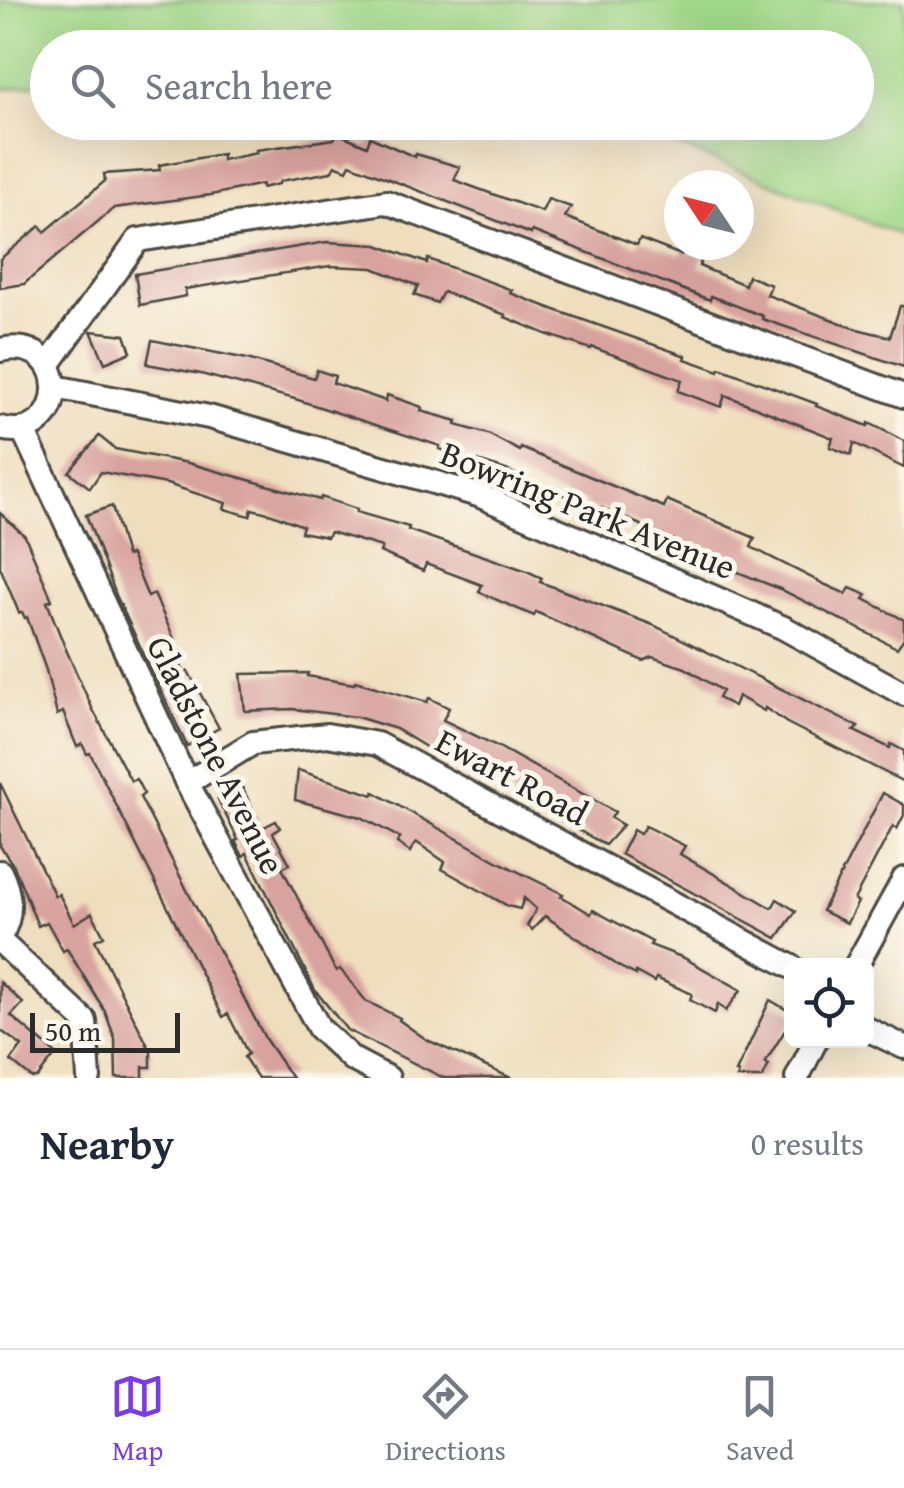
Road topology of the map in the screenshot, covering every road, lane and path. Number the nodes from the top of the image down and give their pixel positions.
1 (0, 350) edge
2 (52, 376) junction
3 (904, 396) edge
4 (11, 429) edge
5 (904, 694) edge
6 (187, 782) junction
7 (0, 872) edge
8 (904, 879) edge
9 (0, 938) edge
10 (860, 958) edge
11 (784, 963) edge
12 (874, 1032) edge
13 (904, 1047) edge
14 (812, 1048) edge
15 (89, 1078) edge
16 (388, 1078) edge
17 (796, 1078) edge

1 - 2 street, Bowring Park Avenue
2 - 3 street
2 - 4 street
2 - 5 street, Bowring Park Avenue
4 - 6 street, Gladstone Avenue
6 - 11 street, Ewart Road
6 - 16 street, Gladstone Avenue
7 - 9 street
8 - 10 street
9 - 15 street
12 - 13 street
14 - 17 street

